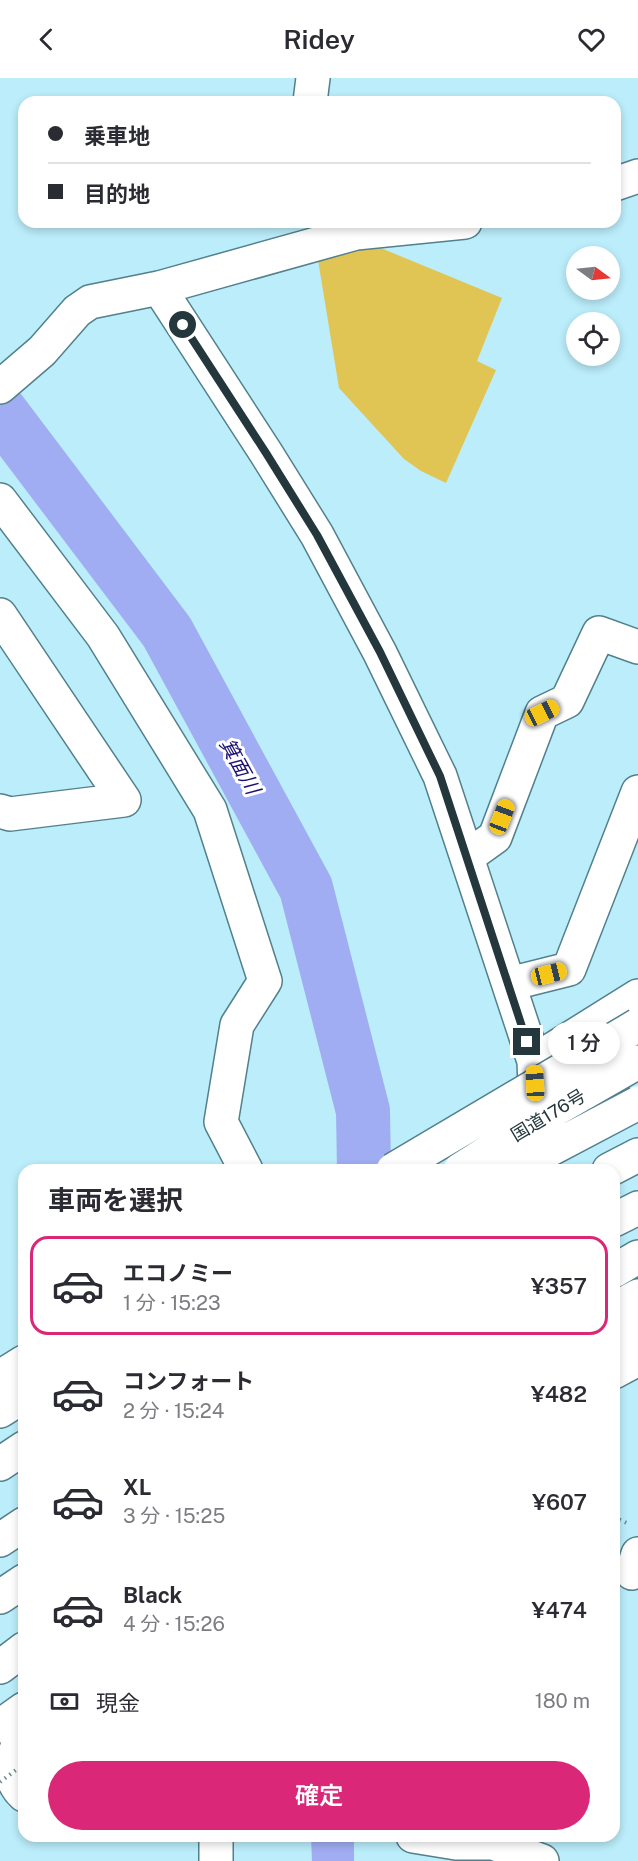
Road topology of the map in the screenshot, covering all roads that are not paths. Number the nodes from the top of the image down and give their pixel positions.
1 (313, 78) edge
2 (311, 96) edge
3 (638, 176) edge
4 (621, 182) edge
5 (406, 228) edge
6 (310, 234) edge
7 (159, 288) junction
8 (0, 387) edge
9 (0, 500) edge
10 (0, 615) edge
11 (638, 647) edge
12 (638, 792) edge
13 (0, 811) edge
14 (467, 857) junction
15 (509, 984) junction
16 (638, 996) edge
17 (638, 1025) edge
18 (534, 1061) junction
19 (638, 1062) edge
20 (638, 1103) edge
21 (638, 1155) edge
22 (243, 1164) edge
23 (403, 1164) edge
24 (469, 1164) edge
25 (522, 1164) edge
26 (539, 1164) edge
27 (620, 1164) edge
28 (638, 1208) edge
29 (620, 1217) edge
30 (638, 1257) edge
31 (620, 1268) edge
32 (638, 1296) edge
33 (620, 1306) edge
34 (638, 1329) edge
35 (620, 1340) edge
36 (638, 1359) edge
37 (18, 1366) edge
38 (620, 1369) edge
39 (0, 1377) edge
40 (18, 1400) edge
41 (0, 1411) edge
42 (18, 1452) edge
43 (0, 1464) edge
44 (18, 1528) edge
45 (0, 1540) edge
46 (18, 1585) edge
47 (0, 1597) edge
48 (18, 1653) edge
49 (0, 1666) edge
50 (15, 1735) edge
51 (18, 1788) edge
52 (0, 1793) edge
53 (18, 1795) edge
54 (216, 1842) edge
55 (445, 1842) edge
56 (474, 1846) edge
57 (216, 1861) edge
58 (542, 1861) edge

1 - 2 main road
3 - 4 main road
5 - 6 main road
6 - 7 main road
7 - 8 main road
7 - 14 main road
9 - 22 main road
10 - 13 main road
11 - 14 main road
12 - 15 main road
14 - 15 main road
15 - 18 main road
16 - 18 main road
17 - 23 main road, bridge
18 - 26 main road
19 - 24 main road, 国道176号, bridge
20 - 25 main road, bridge
21 - 27 main road
28 - 29 main road
30 - 31 main road
32 - 33 main road
34 - 35 main road
36 - 38 main road
37 - 39 main road
40 - 41 main road
42 - 43 main road
44 - 45 main road
46 - 47 main road
48 - 49 main road
50 - 51 main road
52 - 53 main road
54 - 57 main road
55 - 56 main road
56 - 58 main road

